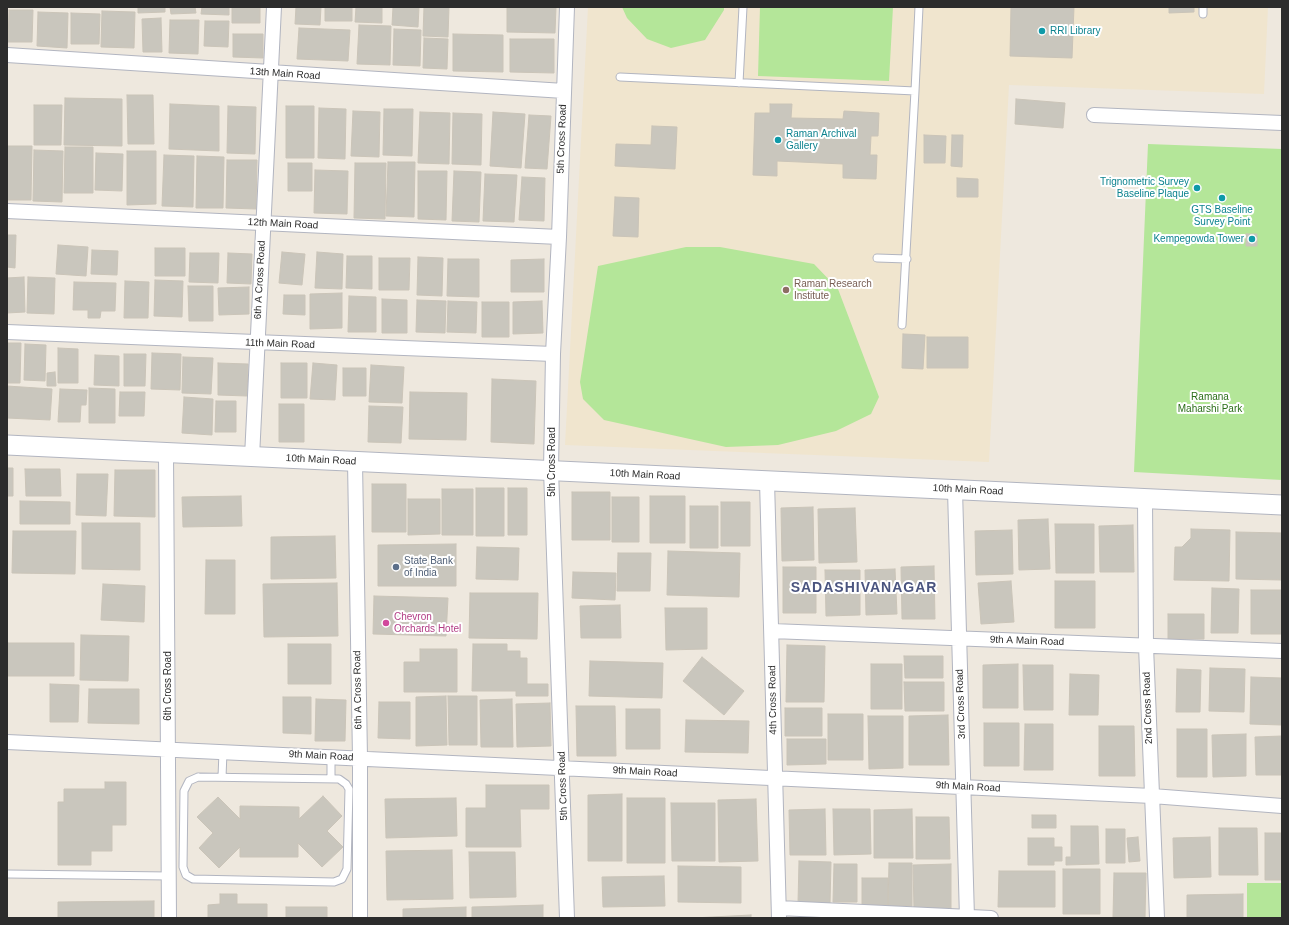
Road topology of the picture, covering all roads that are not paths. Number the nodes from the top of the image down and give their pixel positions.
1 (274, 7) edge
2 (567, 7) edge
3 (743, 7) edge
4 (919, 7) edge
5 (7, 55) edge
6 (271, 73) junction
7 (620, 77) dead end
8 (739, 83) junction
9 (564, 91) junction
10 (915, 91) junction
11 (1094, 115) dead end
12 (1282, 123) edge
13 (7, 211) edge
14 (263, 223) junction
15 (559, 237) junction
16 (877, 258) dead end
17 (906, 259) junction
18 (902, 325) dead end
19 (7, 332) edge
20 (257, 343) junction
21 (553, 354) junction
22 (7, 446) edge
23 (166, 453) junction
24 (252, 457) junction
25 (355, 462) junction
26 (551, 470) junction
27 (767, 481) junction
28 (955, 490) junction
29 (1145, 499) junction
30 (1282, 505) edge
31 (772, 631) junction
32 (959, 639) junction
33 (1146, 646) junction
34 (1282, 652) edge
35 (7, 742) edge
36 (169, 749) junction
37 (223, 752) junction
38 (331, 757) junction
39 (360, 758) junction
40 (563, 768) junction
41 (222, 777) junction
42 (775, 778) junction
43 (331, 779) junction
44 (963, 787) junction
45 (1152, 796) junction
46 (1282, 806) edge
47 (7, 874) edge
48 (169, 876) junction
49 (779, 913) edge
50 (967, 917) edge
51 (169, 918) edge
52 (360, 918) edge
53 (568, 918) edge
54 (991, 918) edge
55 (1156, 918) edge

1 - 6 street, 6th A Cross Road
2 - 9 street, 5th Cross Road
3 - 8 lane
4 - 10 lane
5 - 6 street, 13th Main Road
6 - 9 street, 13th Main Road
6 - 14 street, 6th A Cross Road
7 - 8 lane
8 - 10 lane
9 - 15 street, 5th Cross Road
10 - 17 lane
11 - 12 street
13 - 14 street, 12th Main Road
14 - 15 street, 12th Main Road
14 - 20 street, 6th A Cross Road
15 - 21 street, 5th Cross Road
16 - 17 lane
17 - 18 lane
19 - 20 street, 11th Main Road
20 - 21 street, 11th Main Road
20 - 24 street, 6th A Cross Road
21 - 26 street, 5th Cross Road
22 - 23 street, 10th Main Road
23 - 24 street, 10th Main Road
23 - 36 street, 6th Cross Road
24 - 25 street, 10th Main Road
25 - 26 street, 10th Main Road
25 - 39 street, 6th A Cross Road
26 - 27 street, 10th Main Road
26 - 40 street, 5th Cross Road
27 - 28 street, 10th Main Road
27 - 31 street, 4th Cross Road
28 - 29 street, 10th Main Road
28 - 32 street, 3rd Cross Road
29 - 30 street, 10th Main Road
29 - 33 street, 2nd Cross Road
31 - 32 street, 9th A Main Road
31 - 42 street, 4th Cross Road
32 - 33 street, 9th A Main Road
32 - 44 street, 3rd Cross Road
33 - 34 street, 9th A Main Road
33 - 45 street, 2nd Cross Road
35 - 36 street, 9th Main Road
36 - 37 street, 9th Main Road
36 - 48 street, 6th Cross Road
37 - 38 street, 9th Main Road
37 - 41 lane
38 - 39 street, 9th Main Road
38 - 43 lane
39 - 40 street, 9th Main Road
39 - 52 street, 6th A Cross Road
40 - 42 street, 9th Main Road
40 - 53 street, 5th Cross Road
41 - 43 lane
41 - 43 lane
42 - 44 street, 9th Main Road
42 - 49 street, 4th Cross Road
44 - 45 street, 9th Main Road
44 - 50 street, 3rd Cross Road
45 - 46 street, 9th Main Road
45 - 55 street, 2nd Cross Road
47 - 48 lane
48 - 51 street, 6th Cross Road
49 - 50 street
50 - 54 street

